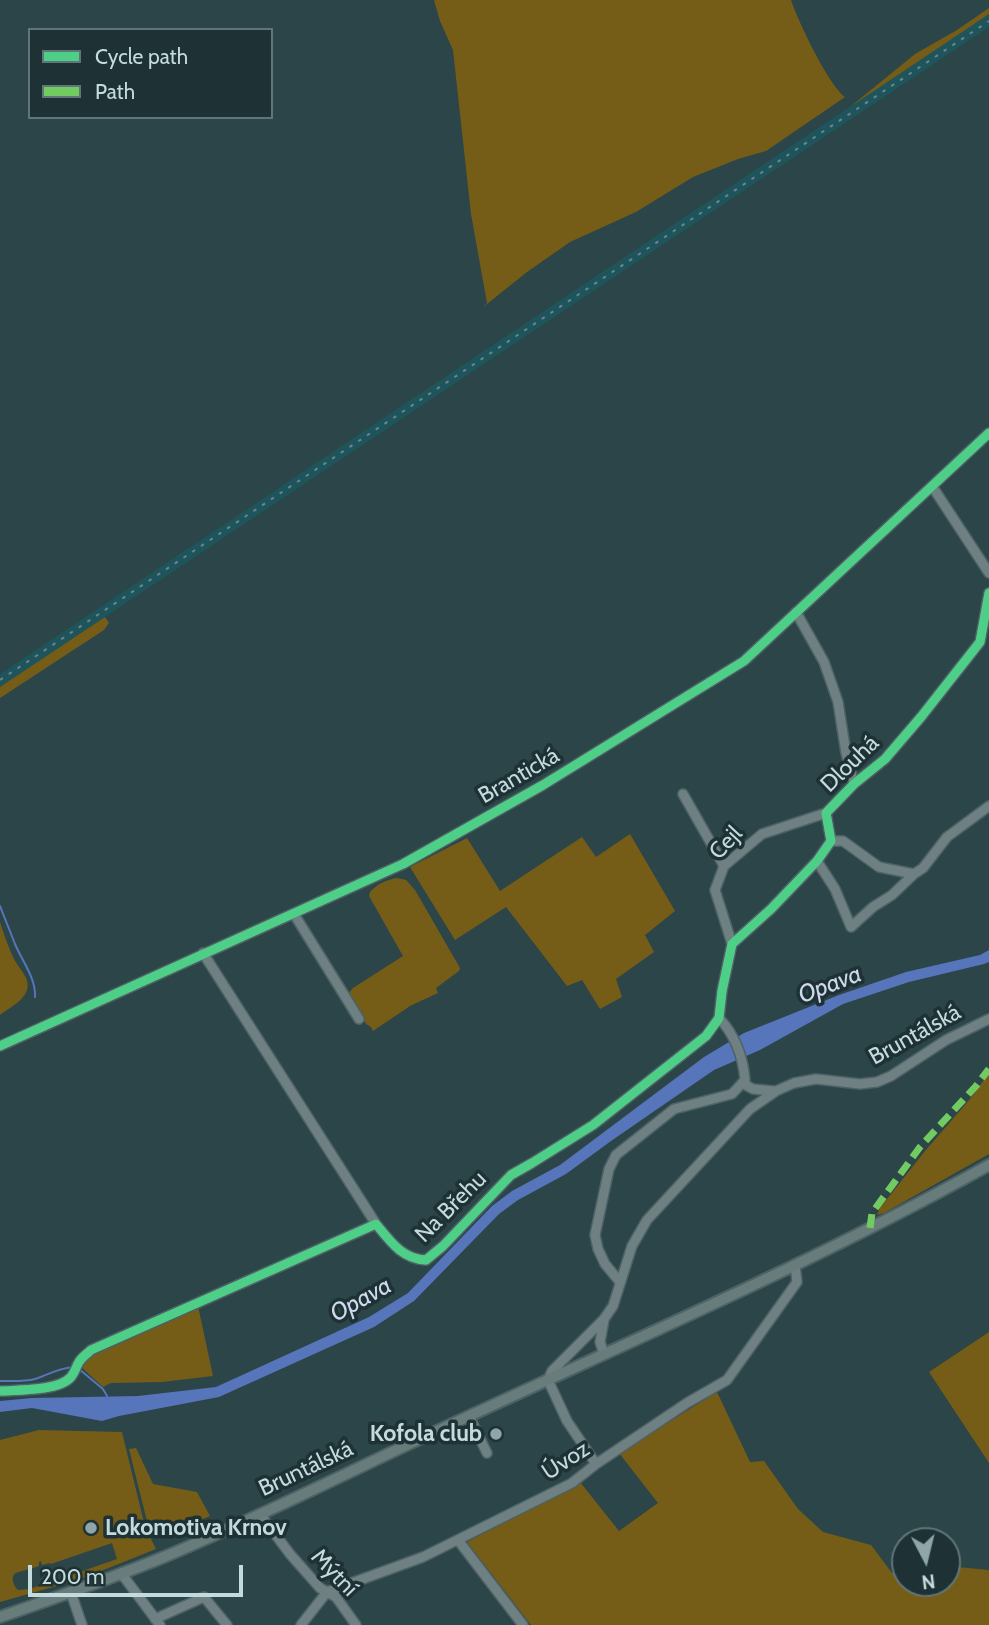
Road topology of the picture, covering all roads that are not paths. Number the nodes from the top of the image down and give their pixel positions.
1 (989, 433) edge
2 (932, 486) junction
3 (989, 573) edge
4 (989, 593) edge
5 (796, 612) junction
6 (854, 784) junction
7 (683, 794) dead end
8 (989, 806) edge
9 (826, 813) junction
10 (831, 841) junction
11 (817, 861) junction
12 (724, 866) junction
13 (914, 874) junction
14 (294, 914) junction
15 (732, 944) junction
16 (202, 953) junction
17 (719, 1018) junction
18 (359, 1019) dead end
19 (989, 1020) edge
20 (0, 1046) edge
21 (742, 1083) junction
22 (776, 1091) junction
23 (989, 1165) edge
24 (376, 1224) junction
25 (795, 1265) junction
26 (620, 1282) junction
27 (604, 1319) junction
28 (604, 1354) junction
29 (548, 1380) junction
30 (0, 1391) edge
31 (469, 1416) junction
32 (487, 1453) dead end
33 (596, 1464) junction
34 (260, 1514) junction
35 (458, 1539) junction
36 (121, 1573) junction
37 (327, 1592) junction
38 (71, 1593) junction
39 (0, 1617) edge
40 (158, 1622) edge
41 (82, 1625) edge
42 (227, 1625) edge
43 (301, 1625) edge
44 (356, 1625) edge
45 (523, 1625) edge

1 - 2 street, Brantická
2 - 3 street
2 - 5 street, Brantická
4 - 6 street, Dlouhá
5 - 6 street
5 - 14 street, Brantická
6 - 9 street, Dlouhá
7 - 12 street
8 - 13 street
9 - 10 street, Dlouhá
9 - 12 street, Cejl
10 - 11 street
10 - 13 street
11 - 13 street
11 - 15 street
12 - 15 street, Cejl
14 - 16 street, Brantická
14 - 18 street
15 - 17 street
16 - 20 street, Brantická
16 - 24 street
17 - 21 street
17 - 24 street, Na Břehu
19 - 22 street, Bruntálská
21 - 22 street
21 - 26 street
22 - 26 street, Bruntálská
23 - 25 main road, Bruntálská
24 - 30 street, Na Břehu
25 - 28 main road, Bruntálská
25 - 33 street, Úvoz
26 - 27 street, Bruntálská
27 - 28 street, Bruntálská
27 - 29 street, Bruntálská
28 - 29 main road, Bruntálská
29 - 31 main road, Bruntálská
29 - 33 street
31 - 32 street
31 - 34 main road, Bruntálská
33 - 35 street, Úvoz
34 - 36 main road, Bruntálská
34 - 37 street, Mýtní
35 - 37 street, Úvoz
35 - 45 street
36 - 38 main road, Bruntálská
36 - 40 street
37 - 43 street
37 - 44 street, Mýtní
38 - 39 main road, Bruntálská
38 - 41 street
40 - 42 street

